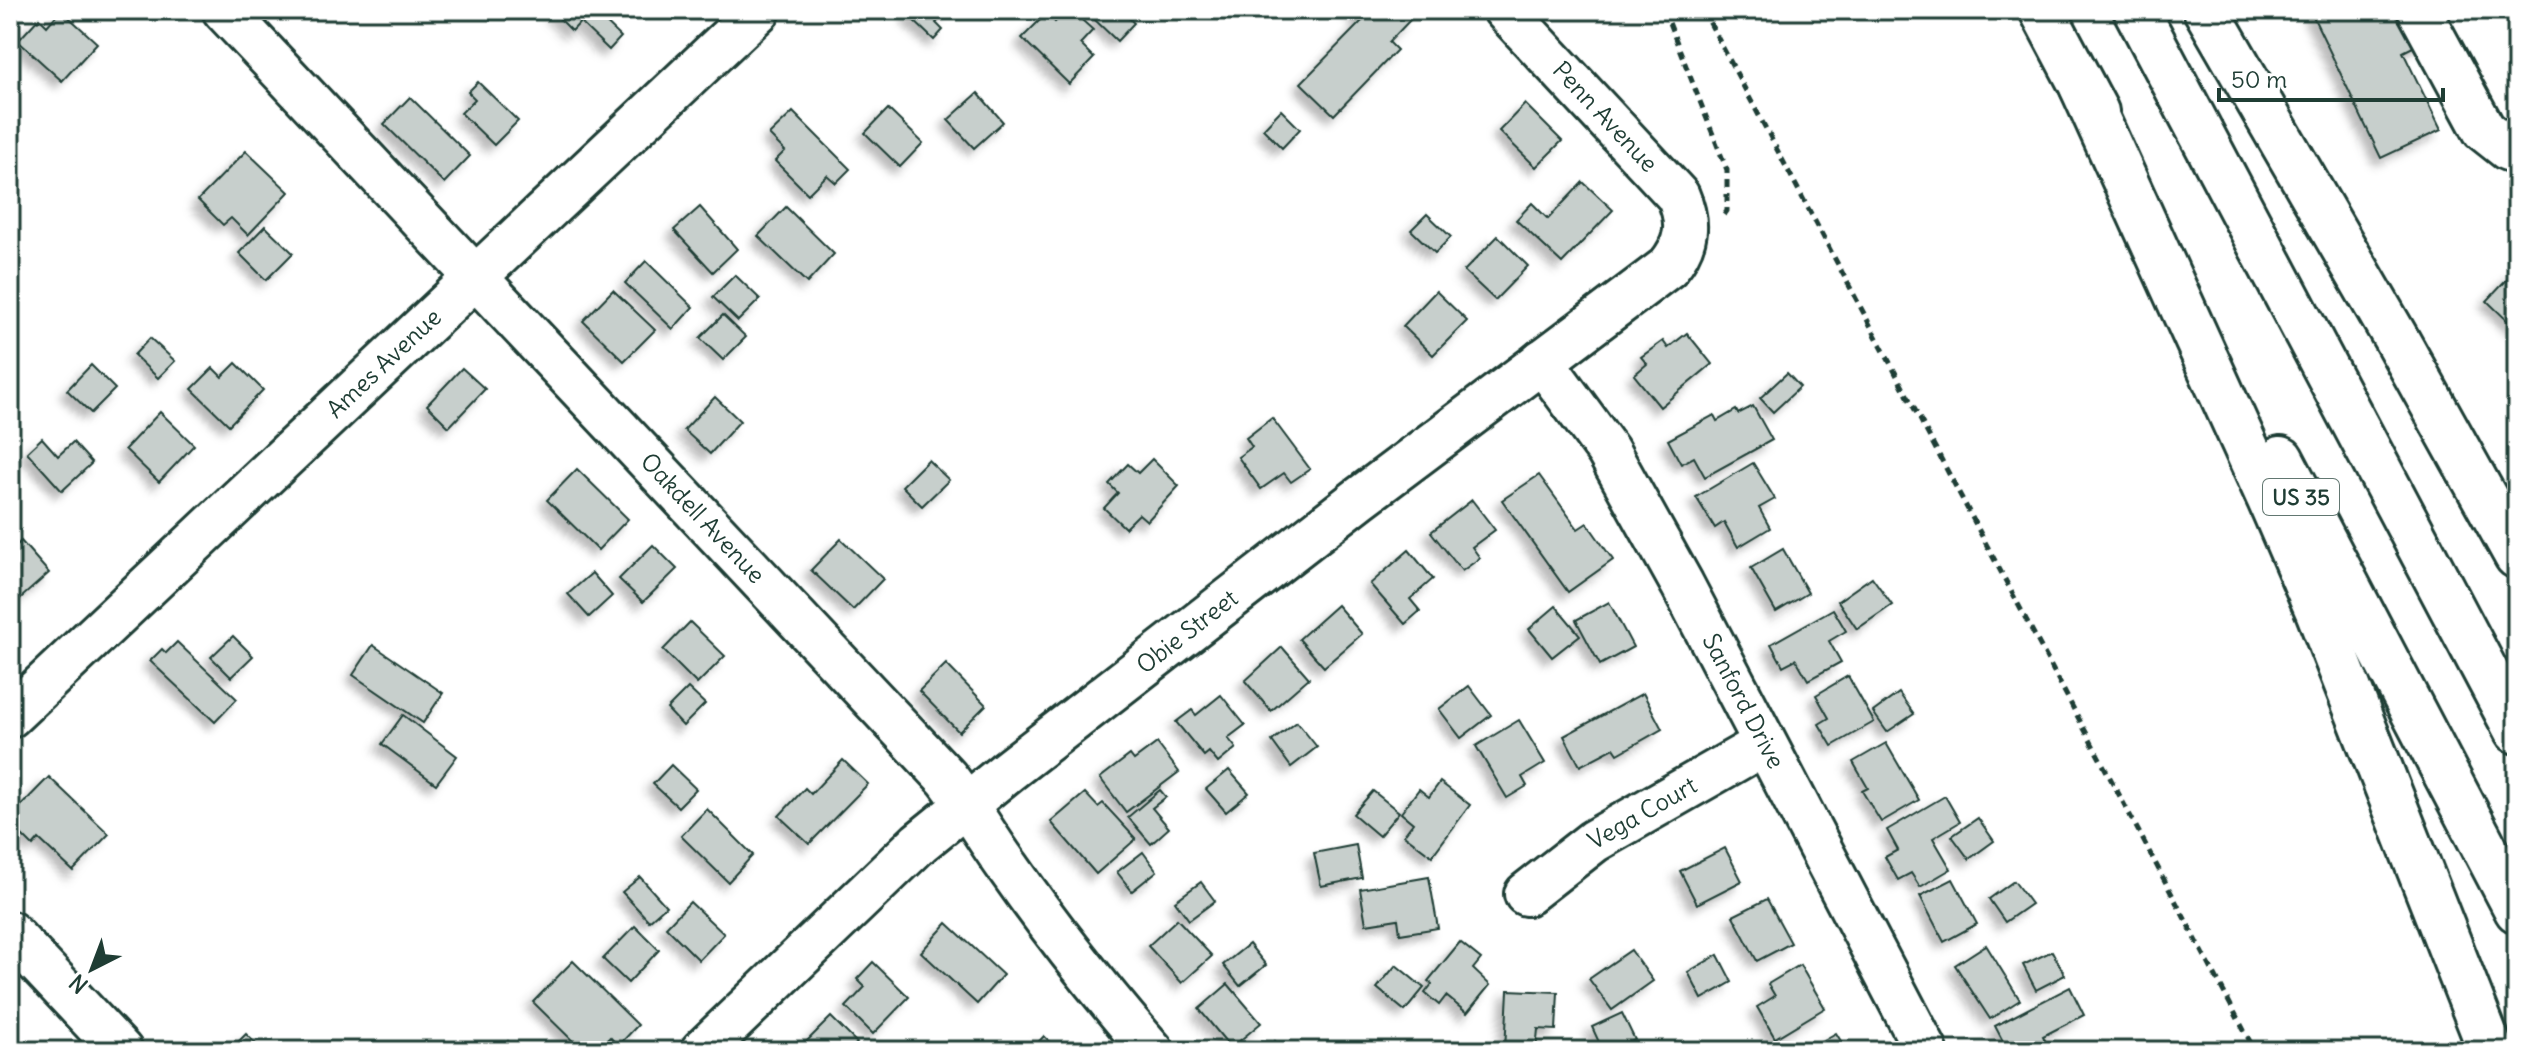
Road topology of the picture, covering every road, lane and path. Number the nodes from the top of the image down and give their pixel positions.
1 (224, 10) edge
2 (759, 10) edge
3 (1505, 10) edge
4 (1664, 10) edge
5 (1703, 10) edge
6 (2042, 10) edge
7 (2136, 10) edge
8 (2206, 10) edge
9 (2428, 28) edge
10 (2082, 86) junction
11 (2517, 152) edge
12 (1687, 234) junction
13 (474, 276) junction
14 (1542, 361) junction
15 (2517, 556) edge
16 (10, 716) edge
17 (2517, 731) edge
18 (1764, 744) junction
19 (968, 805) junction
20 (1526, 894) dead end
21 (2517, 910) edge
22 (10, 933) edge
23 (121, 1051) edge
24 (702, 1051) edge
25 (1152, 1051) edge
26 (1926, 1051) edge
27 (2255, 1051) edge
28 (2491, 1051) edge

1 - 13 street, Oakdell Avenue
2 - 13 street, Ames Avenue
3 - 12 street, Penn Avenue
4 - 12 path
5 - 27 path
6 - 10 highway, US 35
7 - 17 highway
8 - 15 highway
9 - 11 street
10 - 21 highway, US 35
10 - 28 highway
12 - 14 street, Obie Street
13 - 16 street, Ames Avenue
13 - 19 street, Oakdell Avenue
14 - 18 street, Sanford Drive
14 - 19 street, Obie Street
18 - 20 street, Vega Court
18 - 26 street, Sanford Drive
19 - 24 street, Obie Street
19 - 25 street, Oakdell Avenue
22 - 23 street

